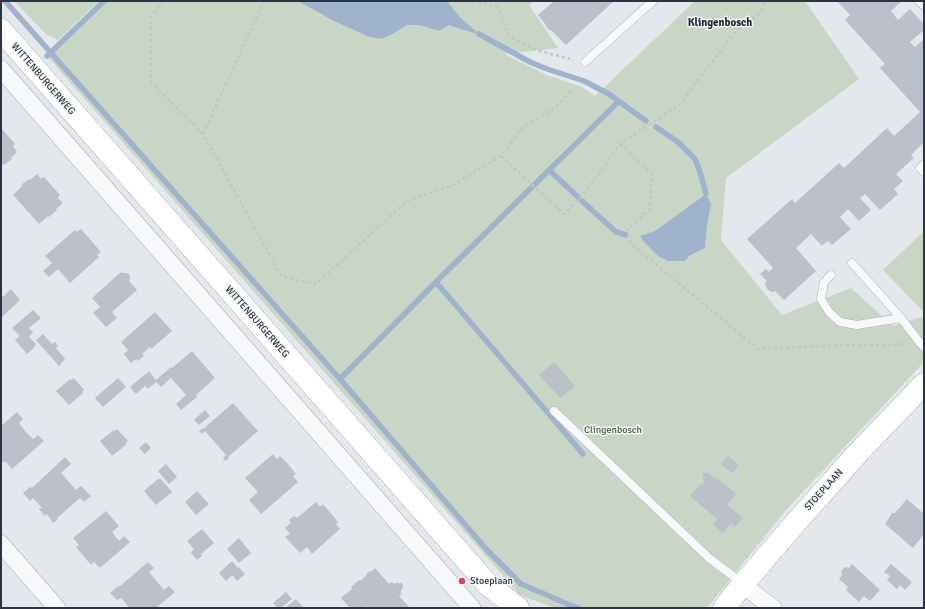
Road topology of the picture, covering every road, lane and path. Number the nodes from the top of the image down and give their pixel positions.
1 (163, 1) edge
2 (264, 1) edge
3 (472, 1) edge
4 (653, 1) edge
5 (765, 1) edge
6 (919, 1) edge
7 (924, 6) edge
8 (1, 30) edge
9 (585, 62) joint
10 (1, 69) edge
11 (573, 89) dead end
12 (203, 134) junction
13 (620, 144) junction
14 (501, 156) junction
15 (924, 164) edge
16 (924, 172) edge
17 (852, 263) dead end
18 (831, 275) dead end
19 (901, 318) junction
20 (922, 345) edge
21 (924, 384) edge
22 (554, 411) dead end
23 (1, 544) edge
24 (743, 584) junction
25 (724, 606) edge
26 (57, 608) edge
27 (472, 608) edge
28 (518, 608) edge
29 (773, 608) edge

1 - 12 path
2 - 12 path
3 - 9 path
4 - 9 lane
5 - 13 path
6 - 7 lane
8 - 28 street, WITTENBURGERWEG
10 - 27 street
11 - 14 path
12 - 14 path
13 - 14 path
13 - 20 path
15 - 16 lane
17 - 19 lane
18 - 19 lane
19 - 20 lane
21 - 24 street, STOEPLAAN
22 - 24 lane
23 - 26 street
24 - 25 street, STOEPLAAN
24 - 29 street

